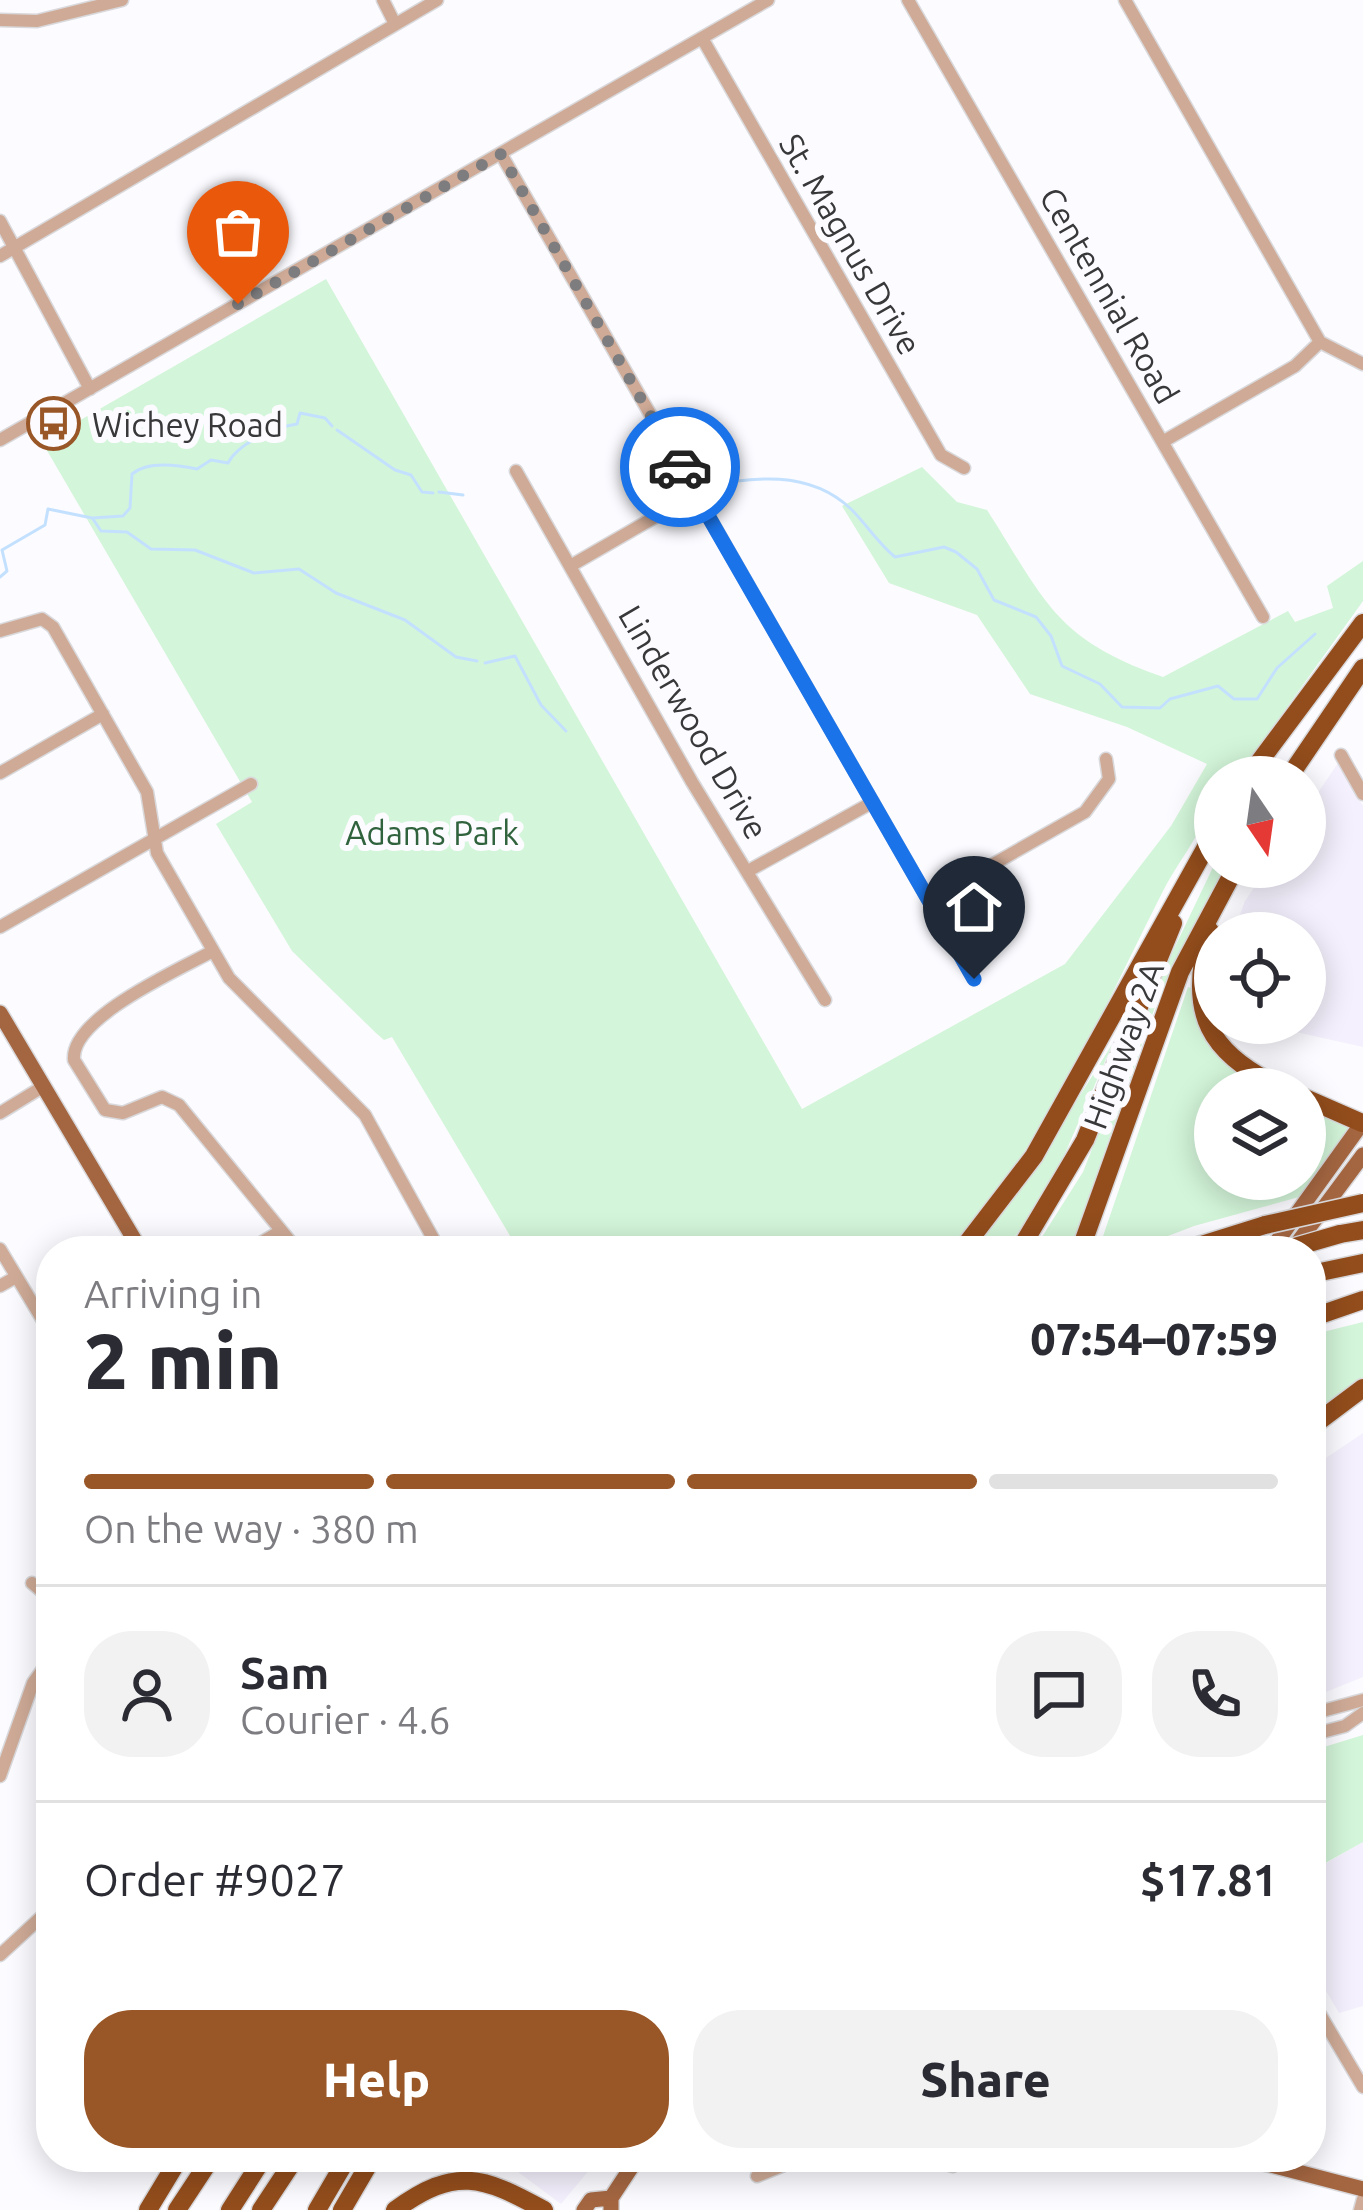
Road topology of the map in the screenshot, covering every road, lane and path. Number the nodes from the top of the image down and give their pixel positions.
1 (122, 0) edge
2 (383, 0) edge
3 (437, 0) edge
4 (768, 0) edge
5 (908, 0) edge
6 (1125, 0) edge
7 (0, 20) edge
8 (395, 24) junction
9 (702, 38) junction
10 (501, 154) junction
11 (0, 221) edge
12 (15, 248) junction
13 (0, 256) edge
14 (1320, 342) junction
15 (1359, 363) edge
16 (1363, 377) edge
17 (90, 388) junction
18 (0, 440) edge
19 (1163, 441) junction
20 (964, 468) dead end
21 (516, 471) dead end
22 (695, 494) junction
23 (572, 565) junction
24 (1263, 617) dead end
25 (1363, 623) edge
26 (0, 631) edge
27 (1363, 668) edge
28 (103, 714) junction
29 (1341, 755) dead end
30 (1264, 756) edge
31 (1303, 756) edge
32 (1106, 759) dead end
33 (0, 773) edge
34 (251, 784) dead end
35 (1363, 794) edge
36 (873, 802) junction
37 (154, 838) junction
38 (748, 871) junction
39 (1194, 872) edge
40 (1194, 876) edge
41 (1225, 888) edge
42 (1228, 888) edge
43 (931, 899) junction
44 (0, 927) edge
45 (213, 951) junction
46 (974, 979) dead end
47 (825, 1000) dead end
48 (0, 1012) edge
49 (1245, 1068) edge
50 (44, 1087) junction
51 (1326, 1107) edge
52 (0, 1113) edge
53 (1363, 1123) edge
54 (1363, 1155) edge
55 (1363, 1203) edge
56 (1363, 1230) edge
57 (281, 1231) junction
58 (132, 1236) edge
59 (272, 1236) edge
60 (285, 1236) edge
61 (432, 1236) edge
62 (973, 1236) edge
63 (1027, 1236) edge
64 (1085, 1236) edge
65 (1231, 1236) edge
66 (1281, 1236) edge
67 (1303, 1236) edge
68 (1326, 1238) edge
69 (0, 1249) edge
70 (1363, 1263) edge
71 (1326, 1271) edge
72 (16, 1276) junction
73 (0, 1286) edge
74 (1363, 1296) edge
75 (1326, 1303) edge
76 (36, 1309) edge
77 (1326, 1312) edge
78 (1363, 1388) edge
79 (1326, 1416) edge
80 (32, 1583) dead end
81 (36, 1586) edge
82 (36, 1680) edge
83 (1363, 1700) edge
84 (1326, 1710) edge
85 (1363, 1713) edge
86 (1326, 1732) edge
87 (4, 1752) edge
88 (0, 1776) edge
89 (36, 1922) edge
90 (0, 1955) edge
91 (1326, 2023) edge
92 (1362, 2082) edge
93 (171, 2172) edge
94 (202, 2172) edge
95 (254, 2172) edge
96 (286, 2172) edge
97 (339, 2172) edge
98 (364, 2172) edge
99 (629, 2172) edge
100 (767, 2172) edge
101 (1298, 2172) edge
102 (757, 2176) dead end
103 (1363, 2189) edge
104 (1363, 2199) edge
105 (611, 2204) edge
106 (148, 2210) edge
107 (177, 2210) edge
108 (230, 2210) edge
109 (261, 2210) edge
110 (317, 2210) edge
111 (342, 2210) edge
112 (395, 2210) edge
113 (544, 2210) edge
114 (584, 2210) edge
115 (1360, 2210) edge

1 - 7 street
2 - 8 street
3 - 8 street
4 - 9 street
5 - 19 street, Centennial Road
6 - 14 street
8 - 12 street
9 - 10 street
9 - 20 street, St. Magnus Drive
10 - 17 street
10 - 22 street
11 - 12 street
12 - 13 street
12 - 17 street
14 - 15 street
14 - 19 street
15 - 16 street
17 - 18 street
19 - 24 street, Centennial Road
21 - 23 street, Linderwood Drive
22 - 23 street
22 - 36 street
23 - 38 street, Linderwood Drive
25 - 30 highway
26 - 28 street
27 - 31 highway
28 - 33 street
28 - 37 street
29 - 35 street
32 - 43 street
34 - 37 street
36 - 38 street
36 - 43 street
37 - 44 street
37 - 45 street
38 - 47 street, Linderwood Drive
39 - 62 highway
40 - 63 highway
41 - 64 highway, Highway 2A
42 - 49 highway
43 - 46 street
45 - 57 street
45 - 61 street
48 - 50 main road
50 - 52 street
50 - 58 main road
51 - 53 highway
53 - 66 main road
54 - 67 main road
55 - 65 highway, bridge
56 - 68 highway, bridge
57 - 59 street
57 - 60 street
69 - 72 street
70 - 71 highway
72 - 73 street
72 - 76 street
74 - 75 highway
74 - 77 highway
78 - 79 highway
80 - 81 street
82 - 87 street
83 - 84 street
85 - 86 street
87 - 88 street
89 - 90 street
91 - 92 street
93 - 106 highway
94 - 107 highway
95 - 108 highway
96 - 109 highway
97 - 110 highway
98 - 111 highway
99 - 105 main road
100 - 102 street
101 - 103 main road
104 - 115 street
105 - 114 main road
112 - 113 highway

